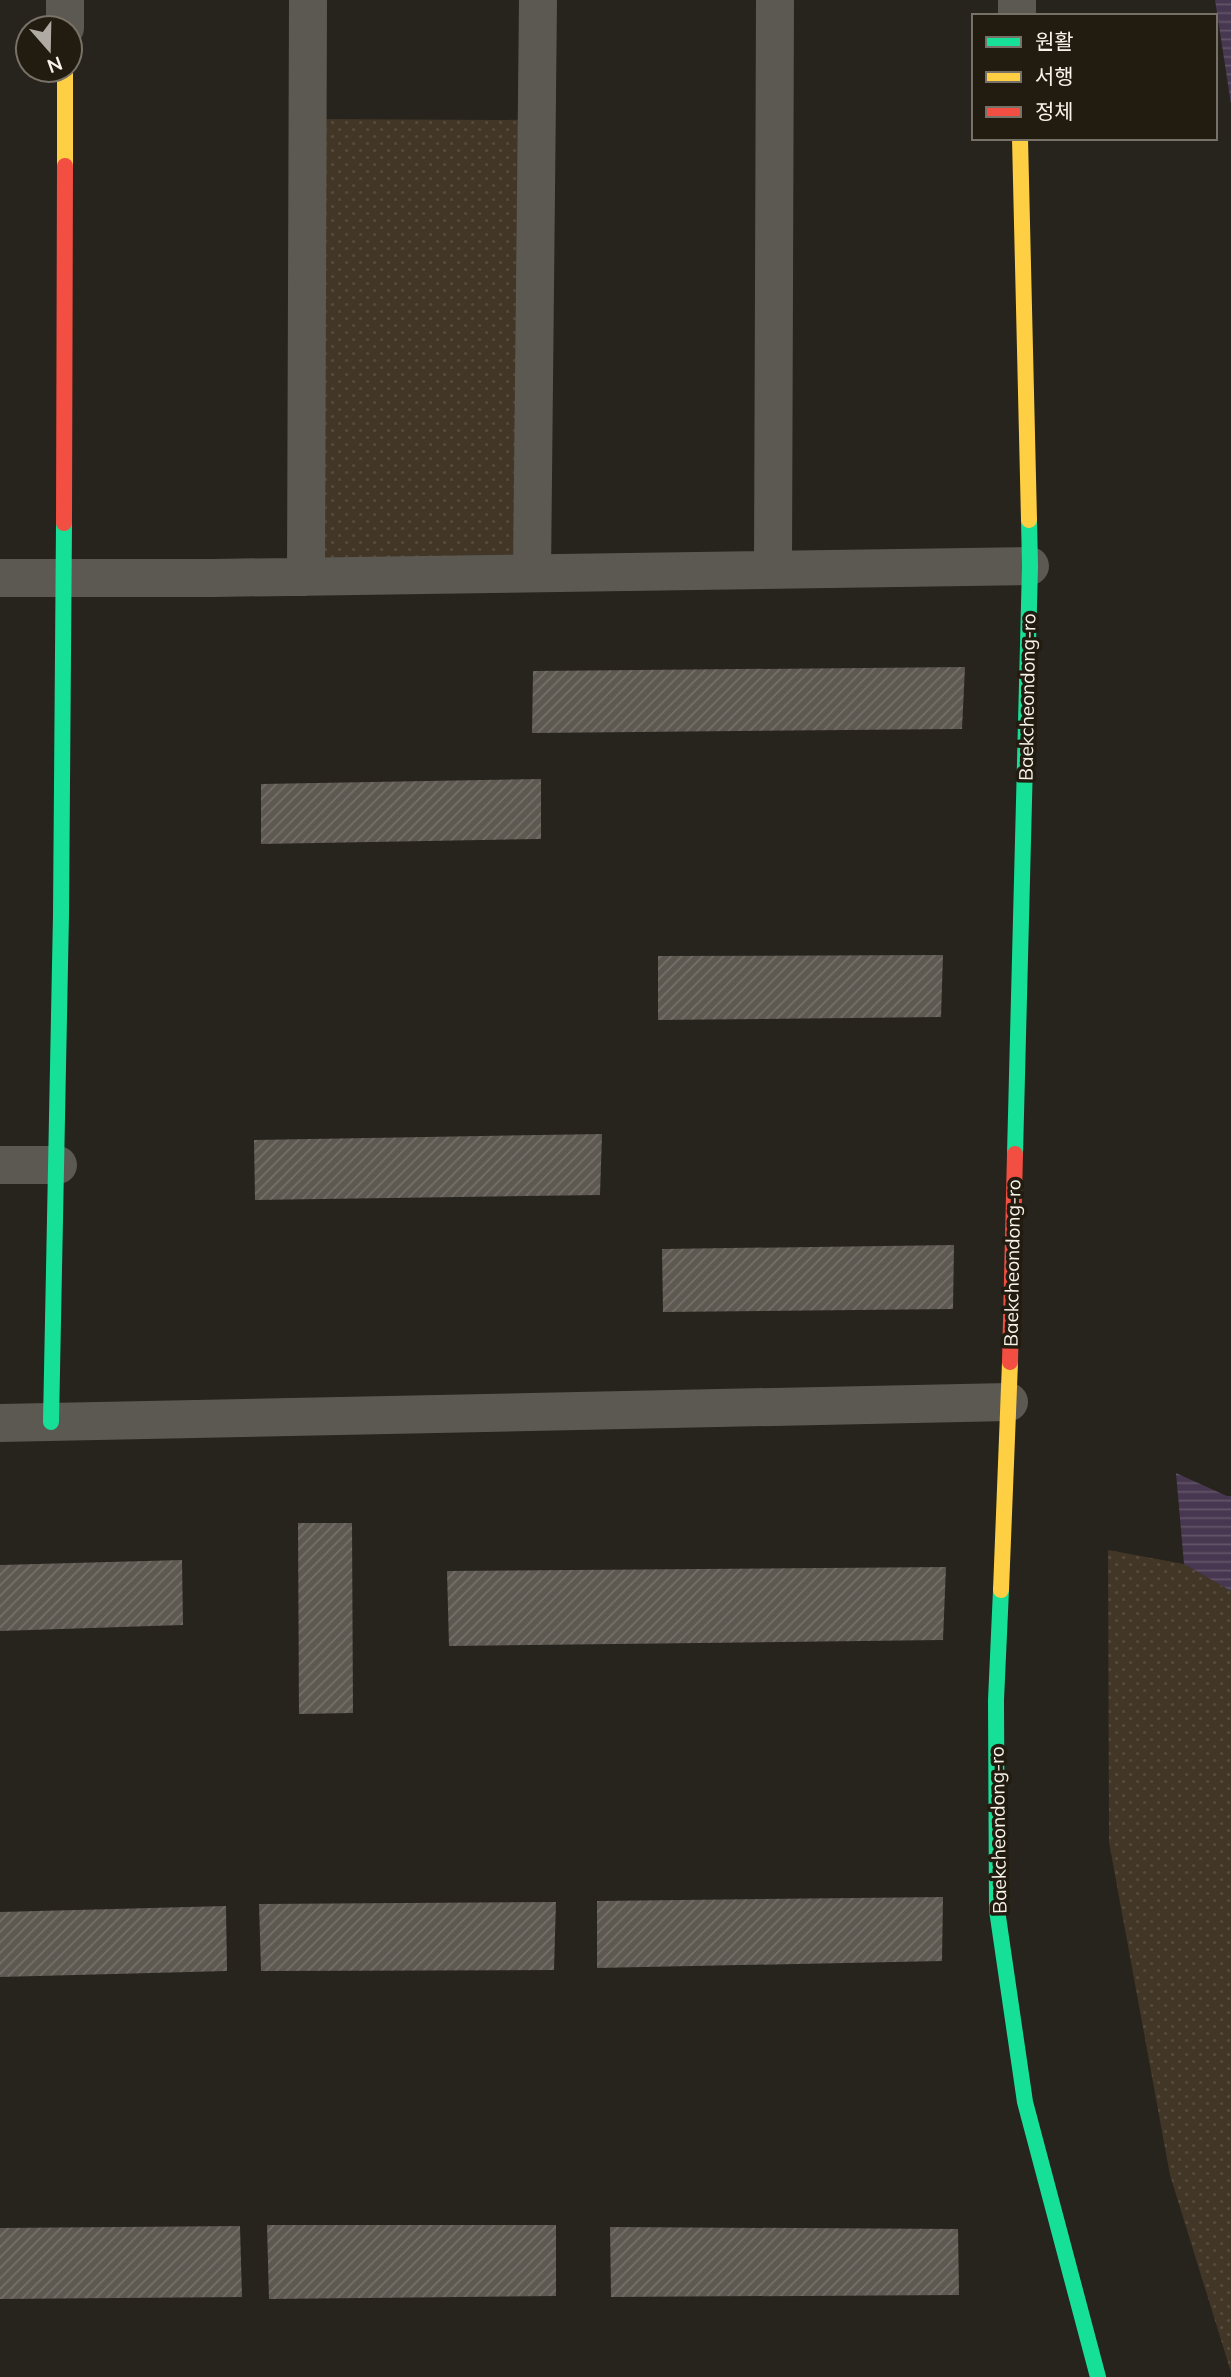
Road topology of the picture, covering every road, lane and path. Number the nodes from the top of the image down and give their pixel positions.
1 (308, 0) edge
2 (538, 0) edge
3 (775, 0) edge
4 (65, 84) edge
5 (1020, 140) edge
6 (1030, 566) junction
7 (773, 569) junction
8 (533, 573) junction
9 (306, 577) junction
10 (0, 578) edge
11 (65, 578) junction
12 (0, 1165) edge
13 (58, 1165) junction
14 (1009, 1402) junction
15 (51, 1422) junction
16 (0, 1423) edge
17 (1098, 2377) edge

1 - 9 street
2 - 8 street
3 - 7 street
4 - 11 street
5 - 6 street, Baekcheondong-ro
6 - 7 street
6 - 14 street, Baekcheondong-ro
7 - 8 street
8 - 9 street
9 - 11 street
10 - 11 street
11 - 13 street
12 - 13 street
13 - 15 street
14 - 15 street
14 - 17 street, Baekcheondong-ro
15 - 16 street

